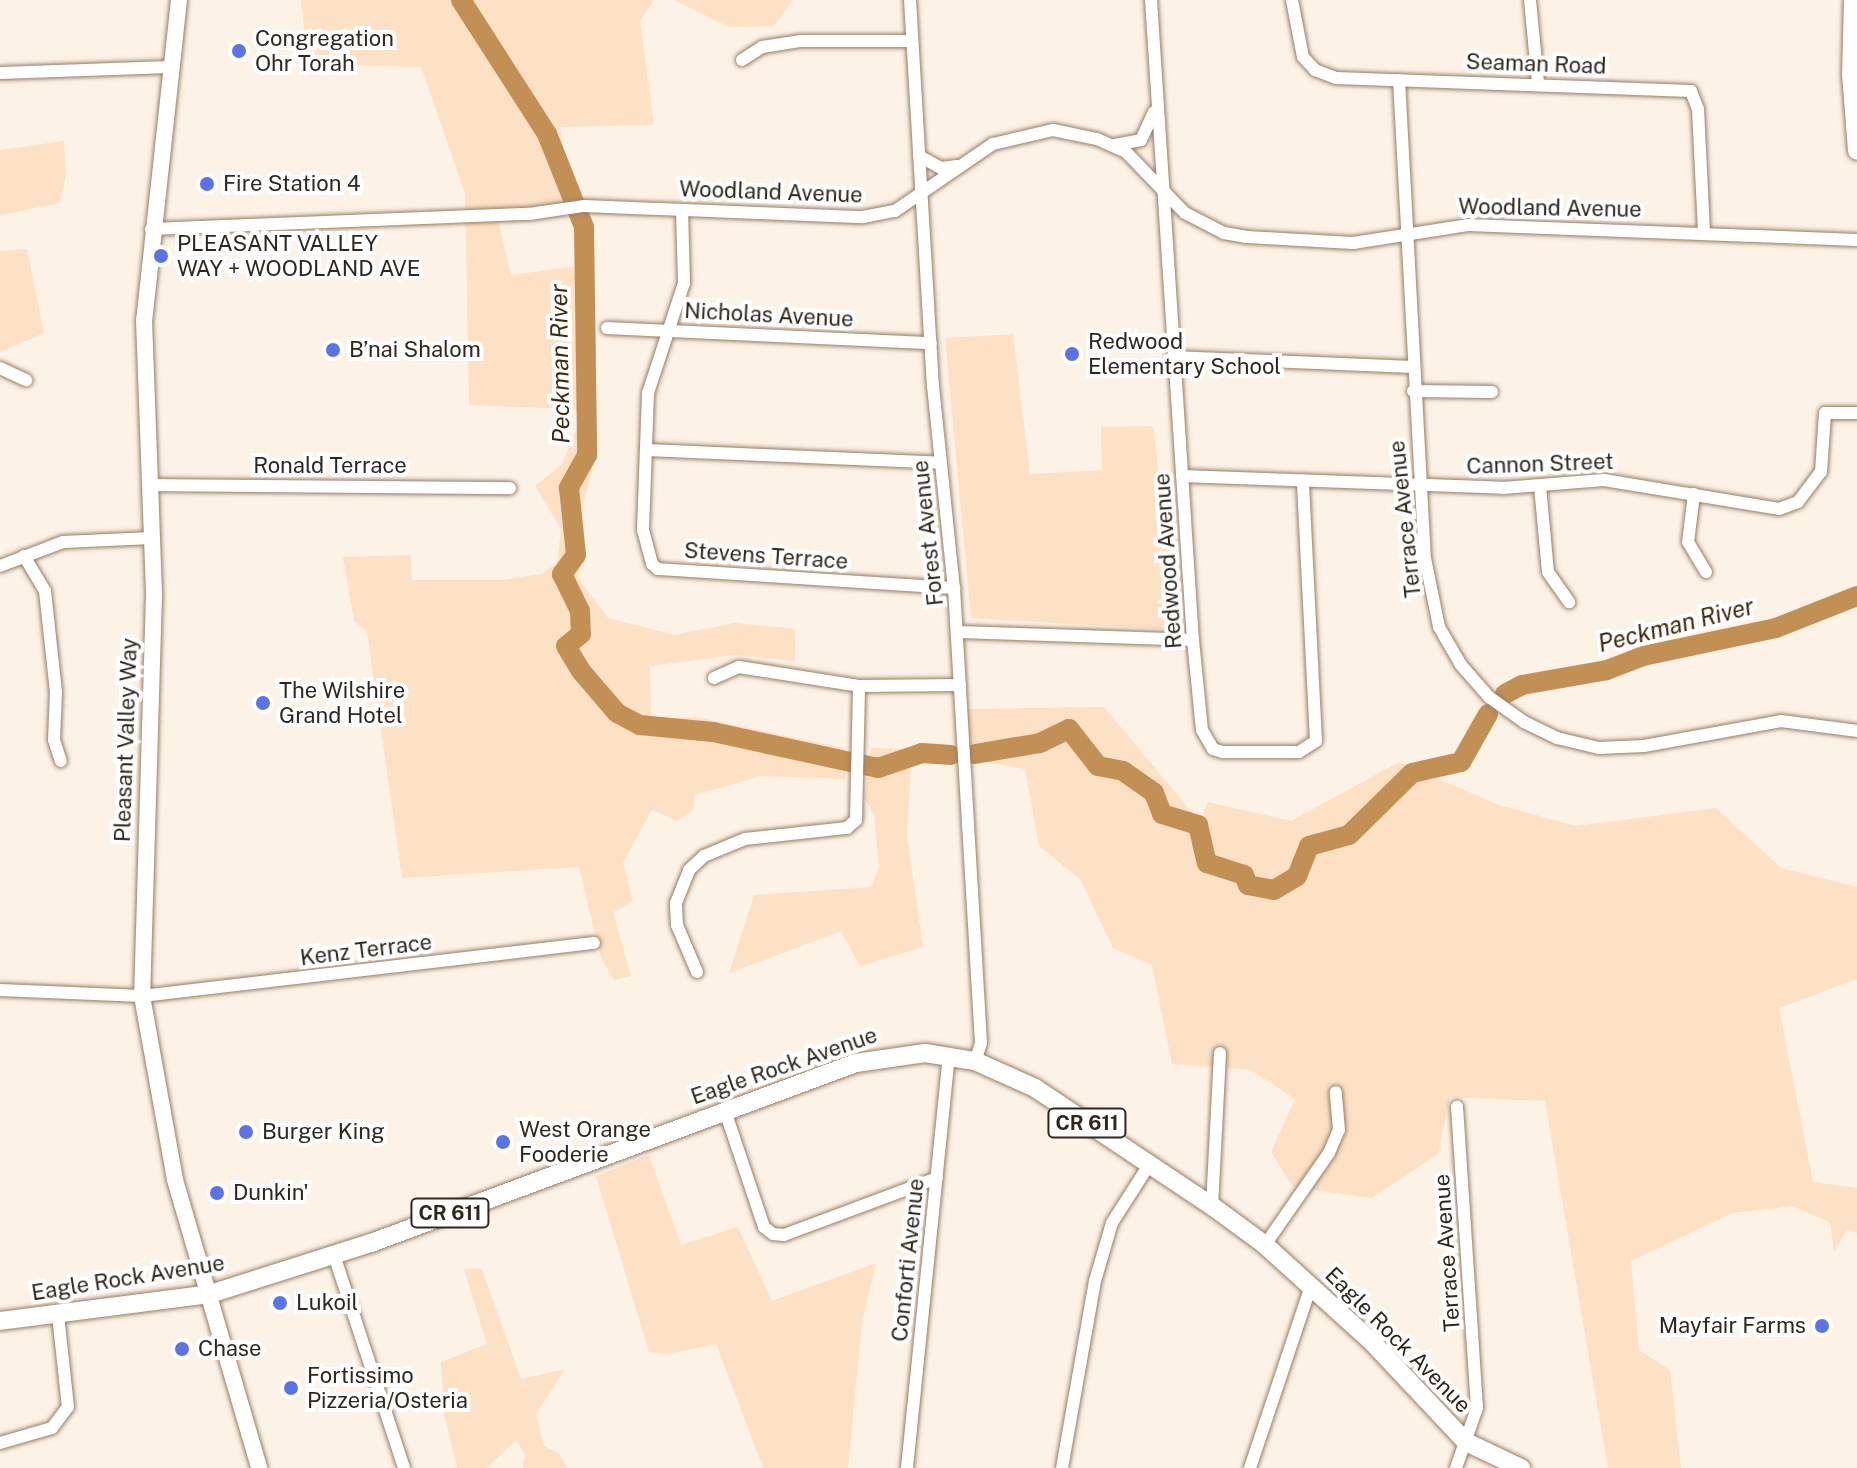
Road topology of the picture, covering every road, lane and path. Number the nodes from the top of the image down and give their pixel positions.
1 (179, 0) edge
2 (910, 0) edge
3 (1151, 0) edge
4 (1292, 0) edge
5 (1530, 0) edge
6 (1853, 0) edge
7 (912, 41) junction
8 (742, 60) dead end
9 (170, 67) junction
10 (0, 73) edge
11 (1399, 80) junction
12 (1538, 83) junction
13 (1156, 106) junction
14 (1111, 145) junction
15 (1857, 151) edge
16 (919, 156) junction
17 (960, 166) junction
18 (1163, 190) junction
19 (922, 195) junction
20 (682, 210) junction
21 (151, 229) junction
22 (1704, 231) junction
23 (1407, 235) junction
24 (1857, 240) edge
25 (607, 328) dead end
26 (669, 331) junction
27 (931, 343) junction
28 (1172, 357) junction
29 (1413, 367) junction
30 (0, 368) edge
31 (26, 380) dead end
32 (1413, 391) junction
33 (1492, 392) dead end
34 (1857, 413) edge
35 (647, 450) junction
36 (941, 463) junction
37 (1182, 476) junction
38 (1303, 480) junction
39 (149, 485) junction
40 (1421, 486) junction
41 (1540, 486) junction
42 (510, 488) dead end
43 (1694, 494) junction
44 (152, 538) junction
45 (24, 556) junction
46 (0, 566) edge
47 (1706, 572) dead end
48 (954, 588) junction
49 (1569, 602) dead end
50 (957, 632) junction
51 (1193, 640) junction
52 (714, 678) dead end
53 (960, 685) junction
54 (859, 686) junction
55 (1857, 731) edge
56 (61, 761) dead end
57 (594, 943) dead end
58 (697, 972) dead end
59 (0, 990) edge
60 (142, 996) junction
61 (1220, 1053) dead end
62 (949, 1055) junction
63 (975, 1061) junction
64 (1336, 1092) dead end
65 (1457, 1107) dead end
66 (725, 1111) junction
67 (1149, 1165) junction
68 (937, 1178) junction
69 (1212, 1206) junction
70 (1265, 1245) junction
71 (334, 1255) junction
72 (1311, 1286) junction
73 (210, 1294) junction
74 (58, 1315) junction
75 (0, 1321) edge
76 (1466, 1442) junction
77 (0, 1443) edge
78 (259, 1468) edge
79 (404, 1468) edge
80 (907, 1468) edge
81 (1062, 1468) edge
82 (1250, 1468) edge
83 (1456, 1468) edge
84 (1521, 1468) edge

1 - 9 main road, Pleasant Valley Way
2 - 7 street, Forest Avenue
3 - 13 street, Redwood Avenue
4 - 11 street, Seaman Road
5 - 12 street
6 - 15 main road
7 - 8 street
7 - 16 street, Forest Avenue
9 - 10 street
9 - 21 main road, Pleasant Valley Way
11 - 12 street, Seaman Road
11 - 23 street, Terrace Avenue
12 - 22 street, Seaman Road
13 - 14 street
13 - 18 street, Redwood Avenue
14 - 17 street, Woodland Avenue
14 - 18 street, Woodland Avenue
16 - 17 street
16 - 19 street, Forest Avenue
17 - 19 street, Woodland Avenue
18 - 23 street, Woodland Avenue
18 - 28 street, Redwood Avenue
19 - 20 street, Woodland Avenue
19 - 27 street, Forest Avenue
20 - 21 street, Woodland Avenue
20 - 26 street, Stevens Terrace
21 - 39 main road, Pleasant Valley Way
22 - 23 street, Woodland Avenue
22 - 24 street, Woodland Avenue
23 - 29 street, Terrace Avenue
25 - 26 street, Nicholas Avenue
26 - 27 street, Nicholas Avenue
26 - 35 street, Stevens Terrace
27 - 36 street, Forest Avenue
28 - 29 street
28 - 37 street, Redwood Avenue
29 - 32 street, Terrace Avenue
30 - 31 street
32 - 33 street
32 - 40 street, Terrace Avenue
34 - 43 street, Cannon Street
35 - 36 street
35 - 48 street, Stevens Terrace
36 - 48 street, Forest Avenue
37 - 38 street, Cannon Street
37 - 51 street, Redwood Avenue
38 - 40 street, Cannon Street
38 - 51 street, Redwood Avenue
39 - 42 street, Ronald Terrace
39 - 44 main road, Pleasant Valley Way
40 - 41 street, Cannon Street
40 - 55 street, Terrace Avenue
41 - 43 street, Cannon Street
41 - 49 street
43 - 47 street
44 - 45 street
44 - 60 main road, Pleasant Valley Way
45 - 46 street
45 - 56 street
48 - 50 street, Forest Avenue
50 - 51 street
50 - 53 street, Forest Avenue
52 - 54 street
53 - 54 street
53 - 63 street, Forest Avenue
54 - 58 street
57 - 60 street, Kenz Terrace
59 - 60 street, Kenz Terrace
60 - 73 main road, Pleasant Valley Way
61 - 69 street
62 - 63 main road, Eagle Rock Avenue / CR 611
62 - 66 main road, Eagle Rock Avenue / CR 611
62 - 68 street, Conforti Avenue
63 - 67 main road, Eagle Rock Avenue / CR 611
64 - 70 street
65 - 76 street, Terrace Avenue
66 - 68 street
66 - 71 main road, Eagle Rock Avenue / CR 611
67 - 69 main road, Eagle Rock Avenue / CR 611
67 - 81 street
68 - 80 street, Conforti Avenue
69 - 70 main road, Eagle Rock Avenue / CR 611
70 - 72 main road, Eagle Rock Avenue / CR 611
71 - 73 main road, Eagle Rock Avenue / CR 611
71 - 79 street
72 - 76 main road, Eagle Rock Avenue / CR 611
72 - 82 street
73 - 74 main road, Eagle Rock Avenue / CR 611
73 - 78 main road, Pleasant Valley Way
74 - 75 main road, Eagle Rock Avenue / CR 611
74 - 77 street
76 - 83 street, Terrace Avenue
76 - 84 main road, Eagle Rock Avenue / CR 611

